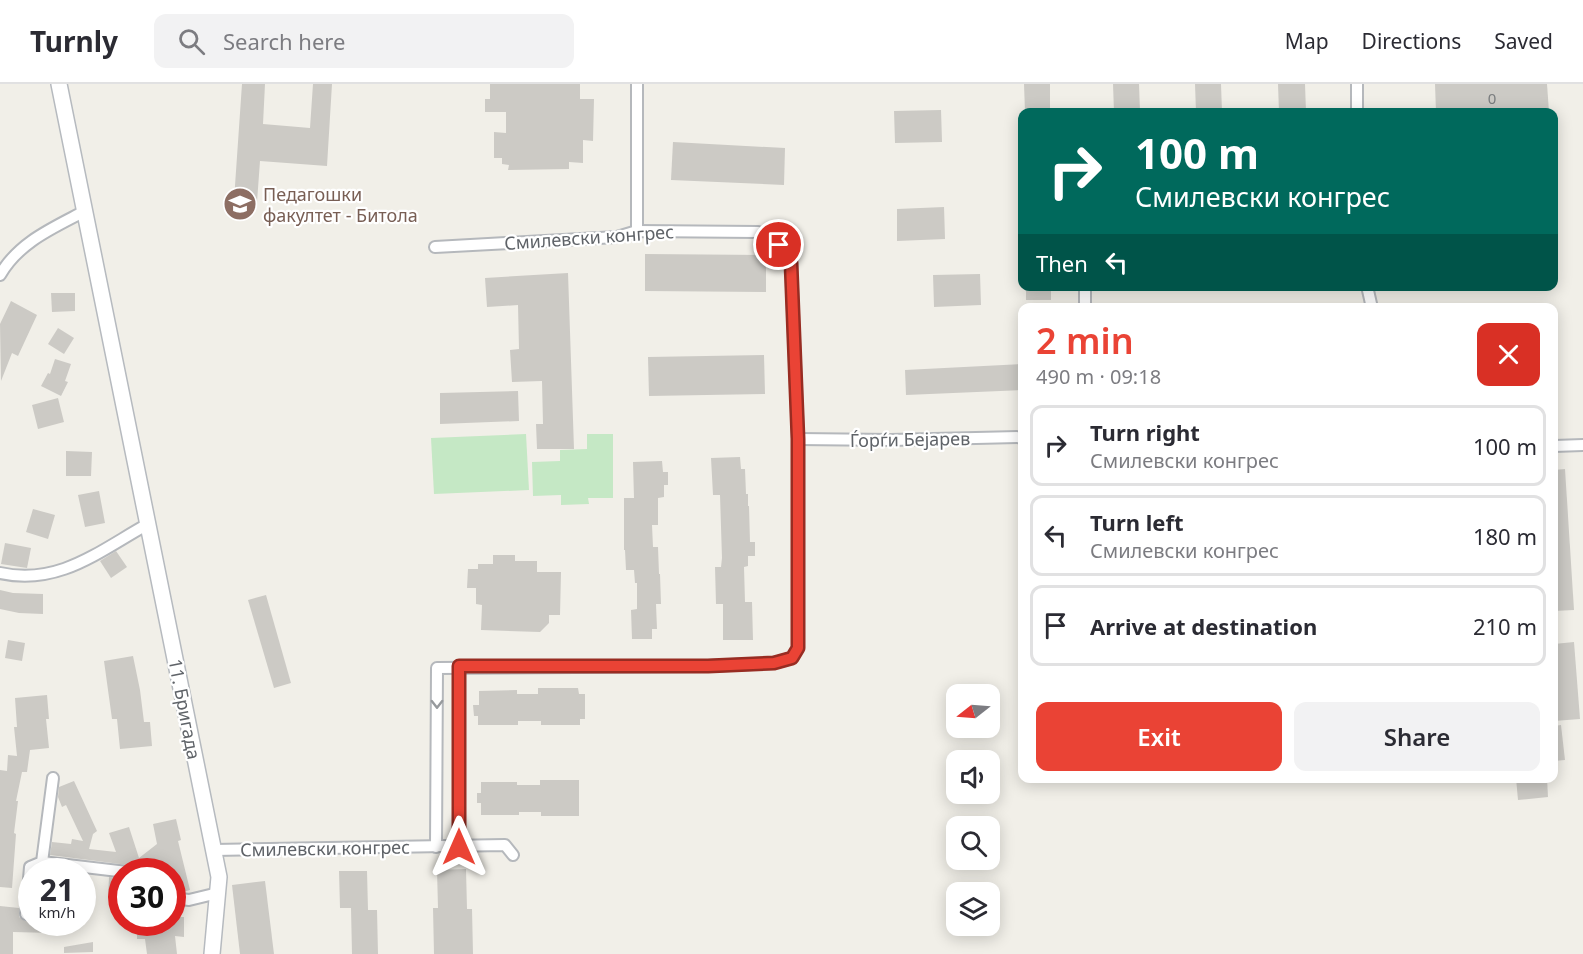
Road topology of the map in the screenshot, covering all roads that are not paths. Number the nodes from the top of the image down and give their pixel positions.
1 (637, 84) edge
2 (1357, 84) edge
3 (61, 89) edge
4 (1357, 108) edge
5 (85, 211) junction
6 (637, 231) junction
7 (435, 247) dead end
8 (0, 275) edge
9 (1018, 437) edge
10 (798, 439) junction
11 (1583, 445) edge
12 (1558, 446) edge
13 (148, 524) junction
14 (0, 573) edge
15 (459, 666) junction
16 (53, 778) dead end
17 (436, 847) junction
18 (459, 847) junction
19 (214, 850) junction
20 (513, 855) dead end
21 (43, 858) edge
22 (218, 893) junction
23 (186, 900) edge
24 (212, 954) edge

1 - 6 street
2 - 4 street
3 - 5 main road, 11. Бригада
5 - 8 street
5 - 13 main road, 11. Бригада
6 - 7 street, Смилевски конгрес
6 - 10 street, Смилевски конгрес
9 - 10 street, Ѓорѓи Бејарев
10 - 15 street, Смилевски конгрес
11 - 12 street
13 - 14 street
13 - 19 main road, 11. Бригада
15 -> 17 street, Смилевски конгрес
15 - 18 street
16 - 21 street
17 - 18 street, Смилевски конгрес
17 - 19 street, Смилевски конгрес
18 - 20 street, Смилевски конгрес
19 - 22 main road, 11. Бригада
22 - 23 street
22 - 24 main road, 11. Бригада

